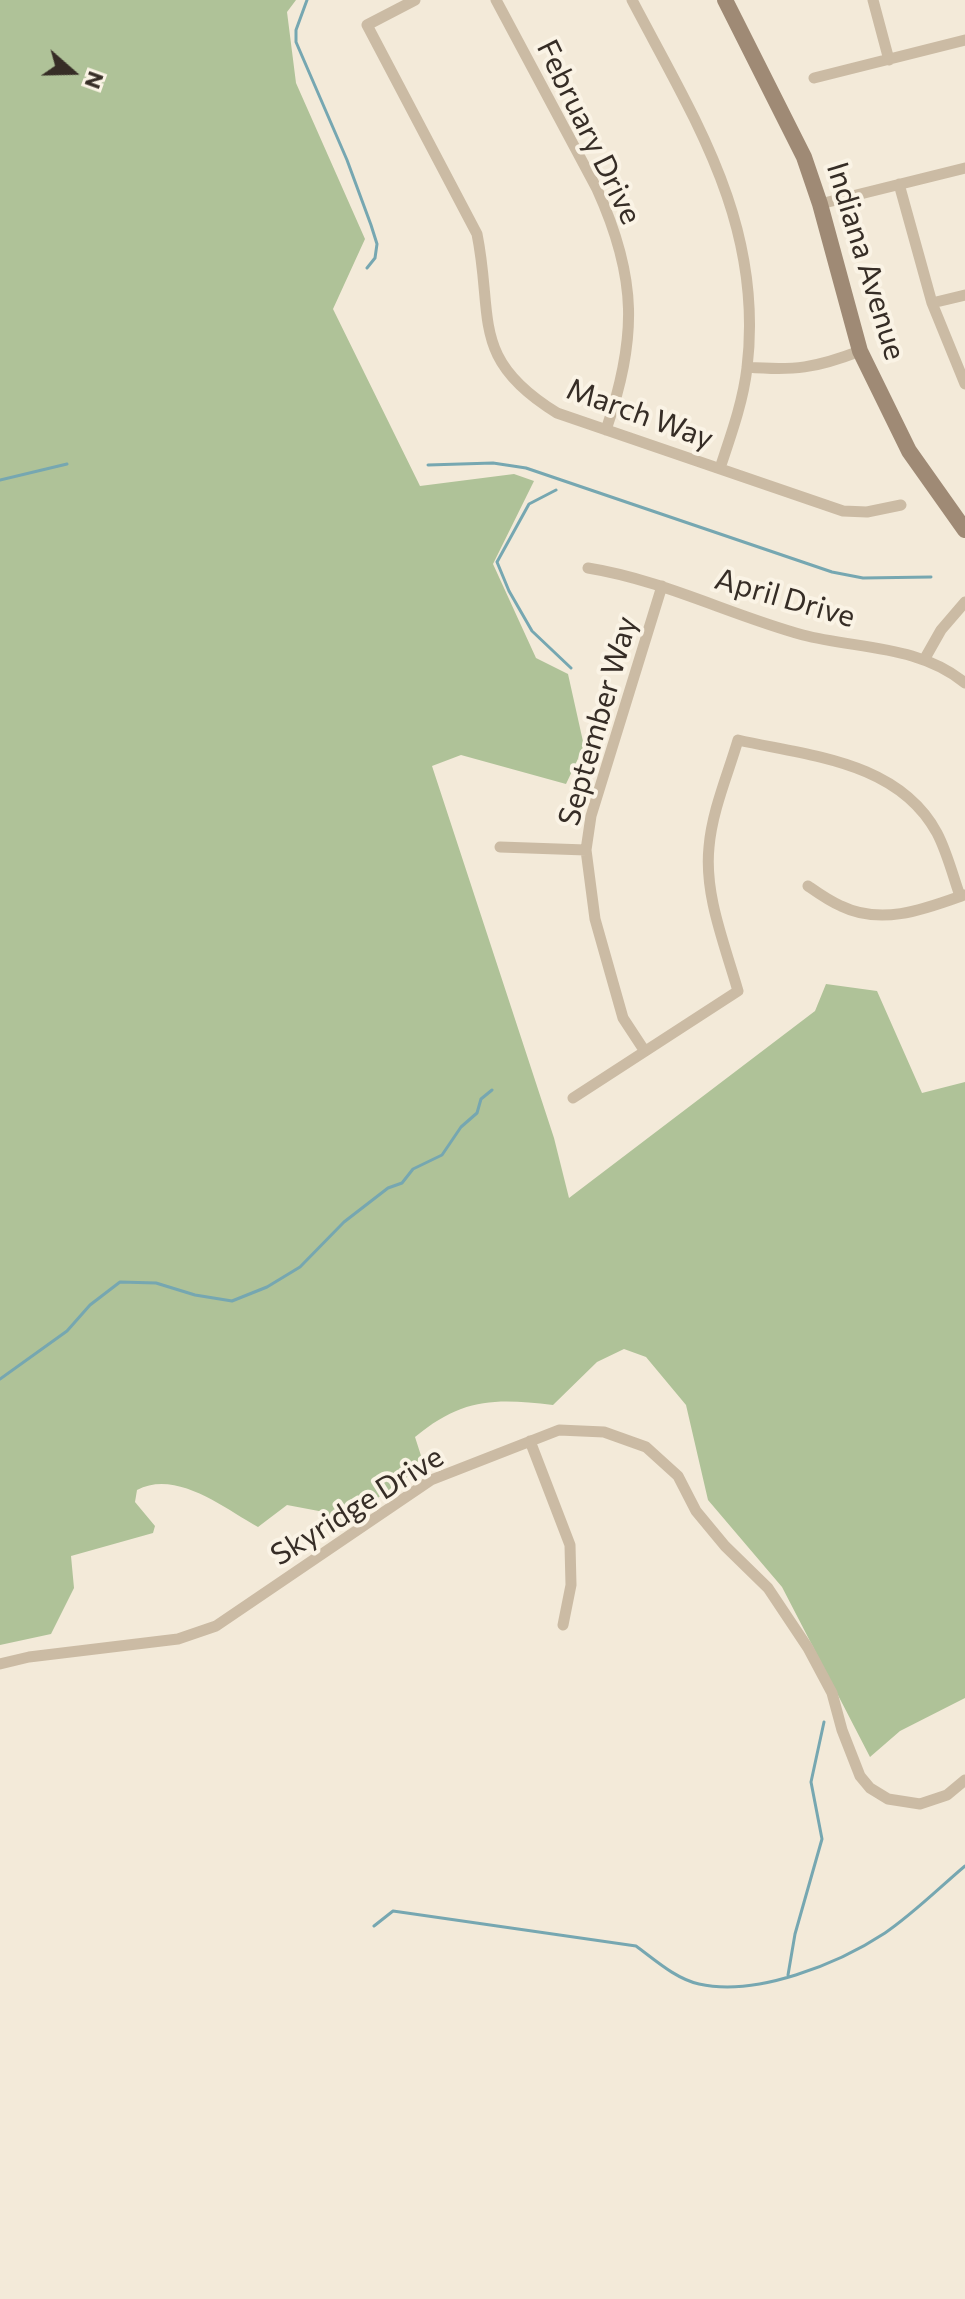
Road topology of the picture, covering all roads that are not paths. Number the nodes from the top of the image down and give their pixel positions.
1 (415, 0) edge
2 (496, 0) edge
3 (632, 0) edge
4 (725, 0) edge
5 (873, 0) edge
6 (965, 40) edge
7 (889, 60) junction
8 (814, 78) dead end
9 (965, 168) edge
10 (899, 184) junction
11 (820, 204) junction
12 (965, 295) edge
13 (932, 303) junction
14 (860, 351) junction
15 (747, 367) junction
16 (965, 384) edge
17 (606, 430) junction
18 (720, 468) junction
19 (901, 505) dead end
20 (965, 530) edge
21 (588, 568) dead end
22 (662, 586) junction
23 (965, 602) edge
24 (924, 660) junction
25 (965, 683) edge
26 (500, 847) dead end
27 (586, 850) junction
28 (808, 886) dead end
29 (963, 895) edge
30 (644, 1050) junction
31 (573, 1098) dead end
32 (530, 1441) junction
33 (563, 1625) dead end
34 (0, 1664) edge
35 (965, 1780) edge

1 - 17 street, March Way
2 - 17 street, February Drive
3 - 15 street
4 - 11 street, Indiana Avenue
5 - 7 street
6 - 7 street
7 - 8 street
9 - 10 street
10 - 11 street
10 - 13 street
11 - 14 street, Indiana Avenue
12 - 13 street
13 - 16 street
14 - 15 street
14 - 20 street, Indiana Avenue
15 - 18 street
17 - 18 street, March Way
18 - 19 street, March Way
21 - 22 street, April Drive
22 - 24 street, April Drive
22 - 27 street, September Way
23 - 24 street
24 - 25 street, April Drive
26 - 27 street
27 - 30 street, September Way
28 - 29 street
29 - 30 street
30 - 31 street
32 - 33 street
32 - 34 street, Skyridge Drive
32 - 35 street, Skyridge Drive

